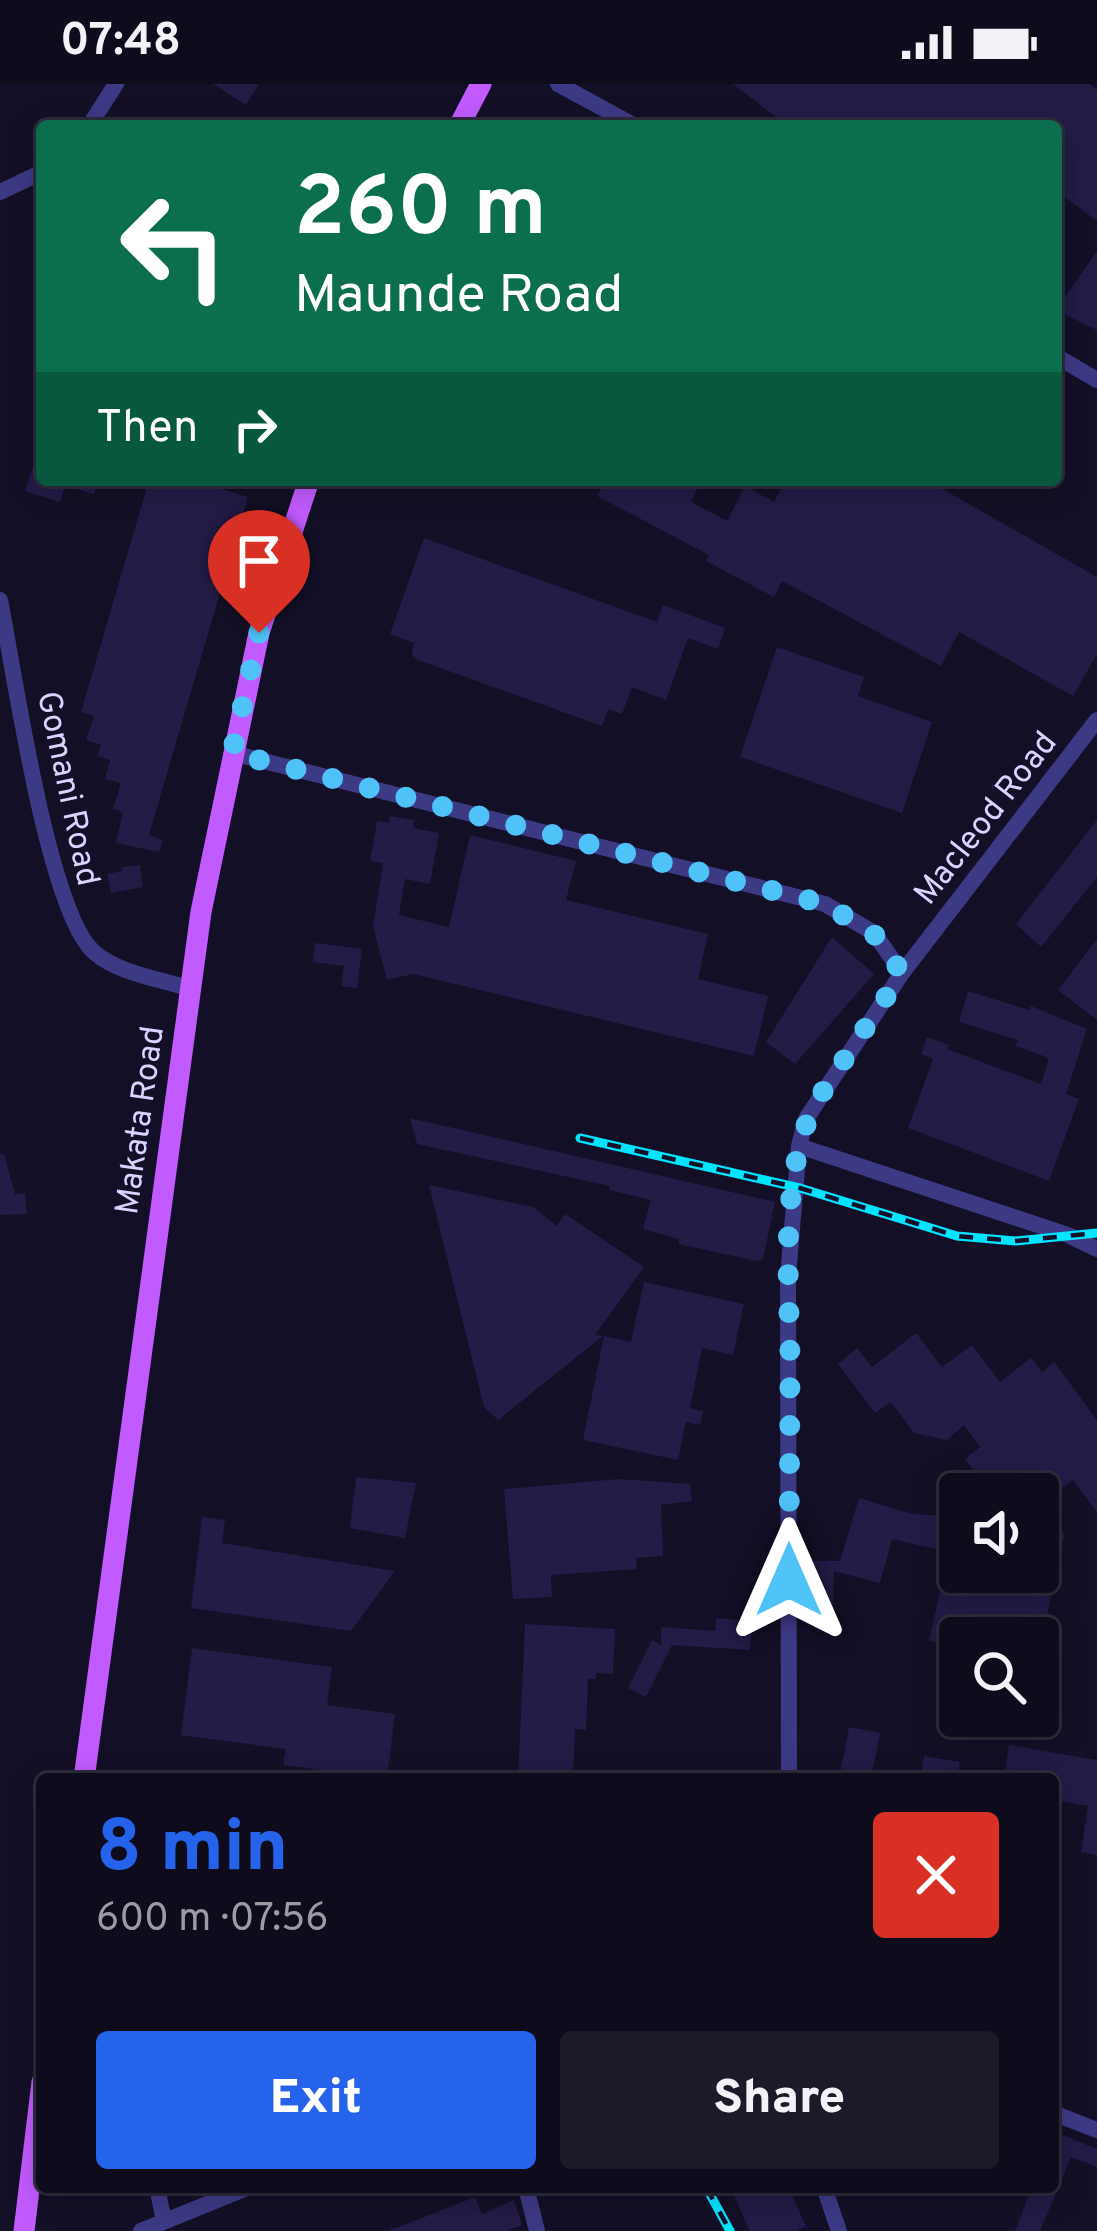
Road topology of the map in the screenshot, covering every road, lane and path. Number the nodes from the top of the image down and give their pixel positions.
1 (116, 84) edge
2 (481, 84) edge
3 (558, 84) edge
4 (93, 120) edge
5 (462, 120) edge
6 (624, 120) edge
7 (36, 175) edge
8 (0, 192) edge
9 (1062, 360) edge
10 (1097, 380) edge
11 (307, 486) edge
12 (0, 600) edge
13 (1097, 720) edge
14 (232, 753) junction
15 (902, 973) junction
16 (188, 988) junction
17 (799, 1146) junction
18 (1097, 1250) edge
19 (85, 1773) edge
20 (789, 1773) edge
21 (1059, 2115) edge
22 (1097, 2130) edge
23 (36, 2132) edge
24 (159, 2193) edge
25 (234, 2193) edge
26 (528, 2193) edge
27 (826, 2193) edge
28 (164, 2221) junction
29 (24, 2231) edge
30 (141, 2231) edge
31 (537, 2231) edge
32 (839, 2231) edge

1 - 4 street
2 - 5 main road
3 - 6 street
7 - 8 street
9 - 10 street
11 - 14 main road, Makata Road
12 - 16 street, Gomani Road
13 - 15 street, Macleod Road
14 - 15 street
14 - 16 main road, Makata Road
15 - 17 street, Macleod Road
16 - 19 main road, Makata Road
17 - 18 street
17 - 20 street, Macleod Road
21 - 22 street
23 - 29 main road
24 - 28 street
25 - 28 street
26 - 31 street
27 - 32 street
28 - 30 street

